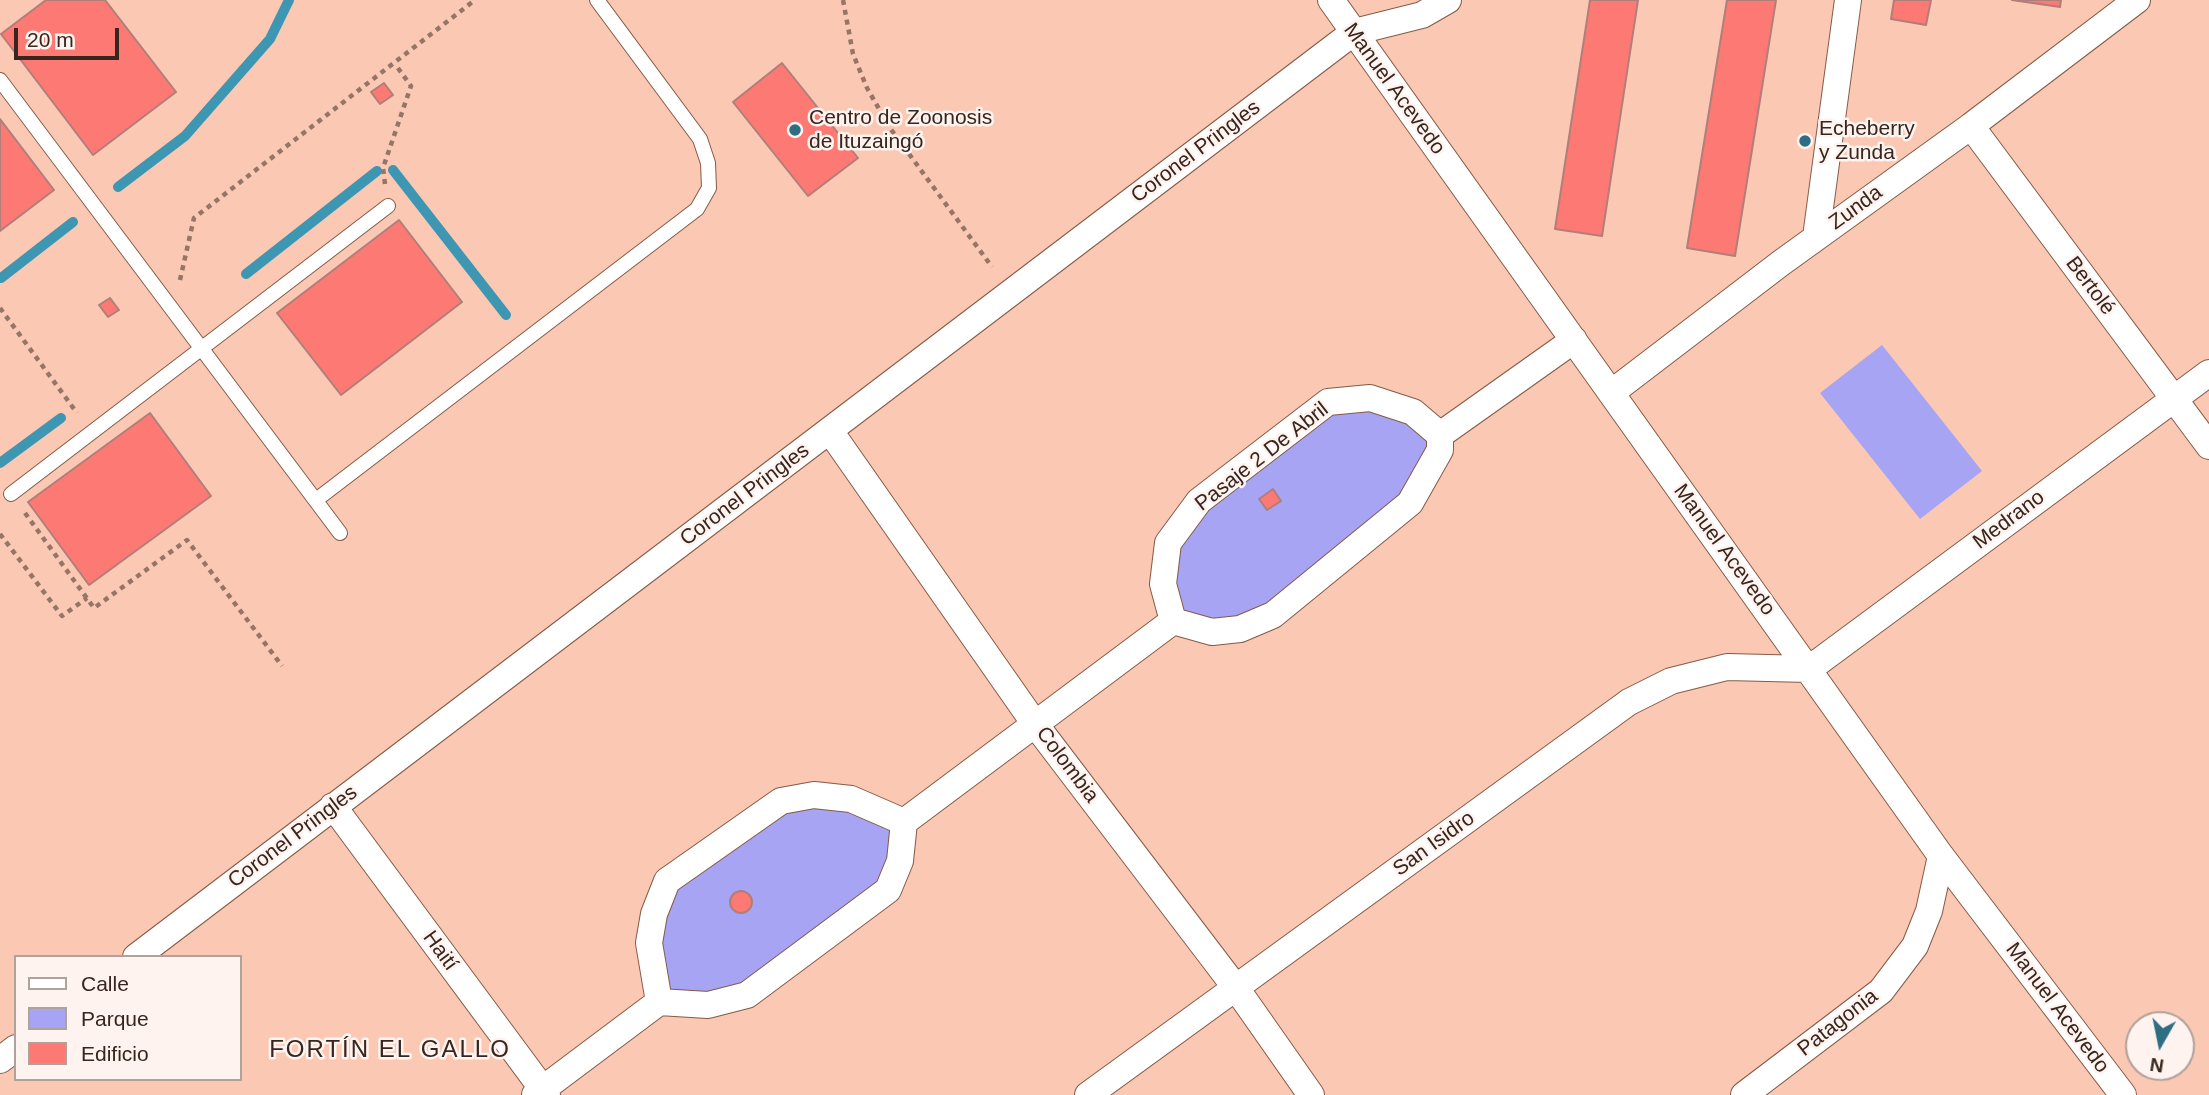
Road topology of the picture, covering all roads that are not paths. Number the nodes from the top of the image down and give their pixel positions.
1 (597, 0) edge
2 (1331, 0) edge
3 (1448, 0) edge
4 (1848, 0) edge
5 (2137, 0) edge
6 (1354, 32) junction
7 (0, 80) edge
8 (1971, 126) junction
9 (388, 206) road end
10 (1816, 237) junction
11 (1574, 340) junction
12 (203, 348) junction
13 (2209, 373) edge
14 (1611, 393) junction
15 (2174, 398) junction
16 (830, 431) junction
17 (1440, 435) junction
18 (2209, 446) edge
19 (11, 495) road end
20 (316, 500) junction
21 (340, 533) dead end
22 (1173, 621) junction
23 (1809, 668) junction
24 (1035, 724) junction
25 (334, 806) junction
26 (904, 822) junction
27 (1941, 856) junction
28 (139, 955) edge
29 (1236, 988) junction
30 (659, 1002) junction
31 (542, 1093) edge
32 (1088, 1095) edge
33 (1311, 1095) edge
34 (1744, 1095) edge
35 (2123, 1095) edge

1 - 20 lane
2 - 6 street, Manuel Acevedo
3 - 6 street
4 - 10 street
5 - 8 street, Zunda
6 - 11 street, Manuel Acevedo
6 - 16 street, Coronel Pringles
7 - 12 lane
8 - 10 street, Zunda
8 - 15 street, Bertolé
9 - 12 lane
10 - 14 street, Zunda
11 - 14 street, Manuel Acevedo
11 - 17 street
12 - 19 lane
12 - 20 lane
13 - 15 street, Medrano
14 - 23 street, Manuel Acevedo
15 - 18 street, Bertolé
15 - 23 street, Medrano
16 - 24 street, Colombia
16 - 25 street, Coronel Pringles
17 - 22 street
17 - 22 street, Pasaje 2 De Abril
20 - 21 lane
22 - 24 street
23 - 27 street, Manuel Acevedo
23 - 29 street, San Isidro
24 - 26 street
24 - 29 street, Colombia
25 - 28 street, Coronel Pringles
25 - 31 street, Haití
26 - 30 street
26 - 30 street
27 - 34 street, Patagonia
27 - 35 street, Manuel Acevedo
29 - 32 street, San Isidro
29 - 33 street, Colombia
30 - 31 street

